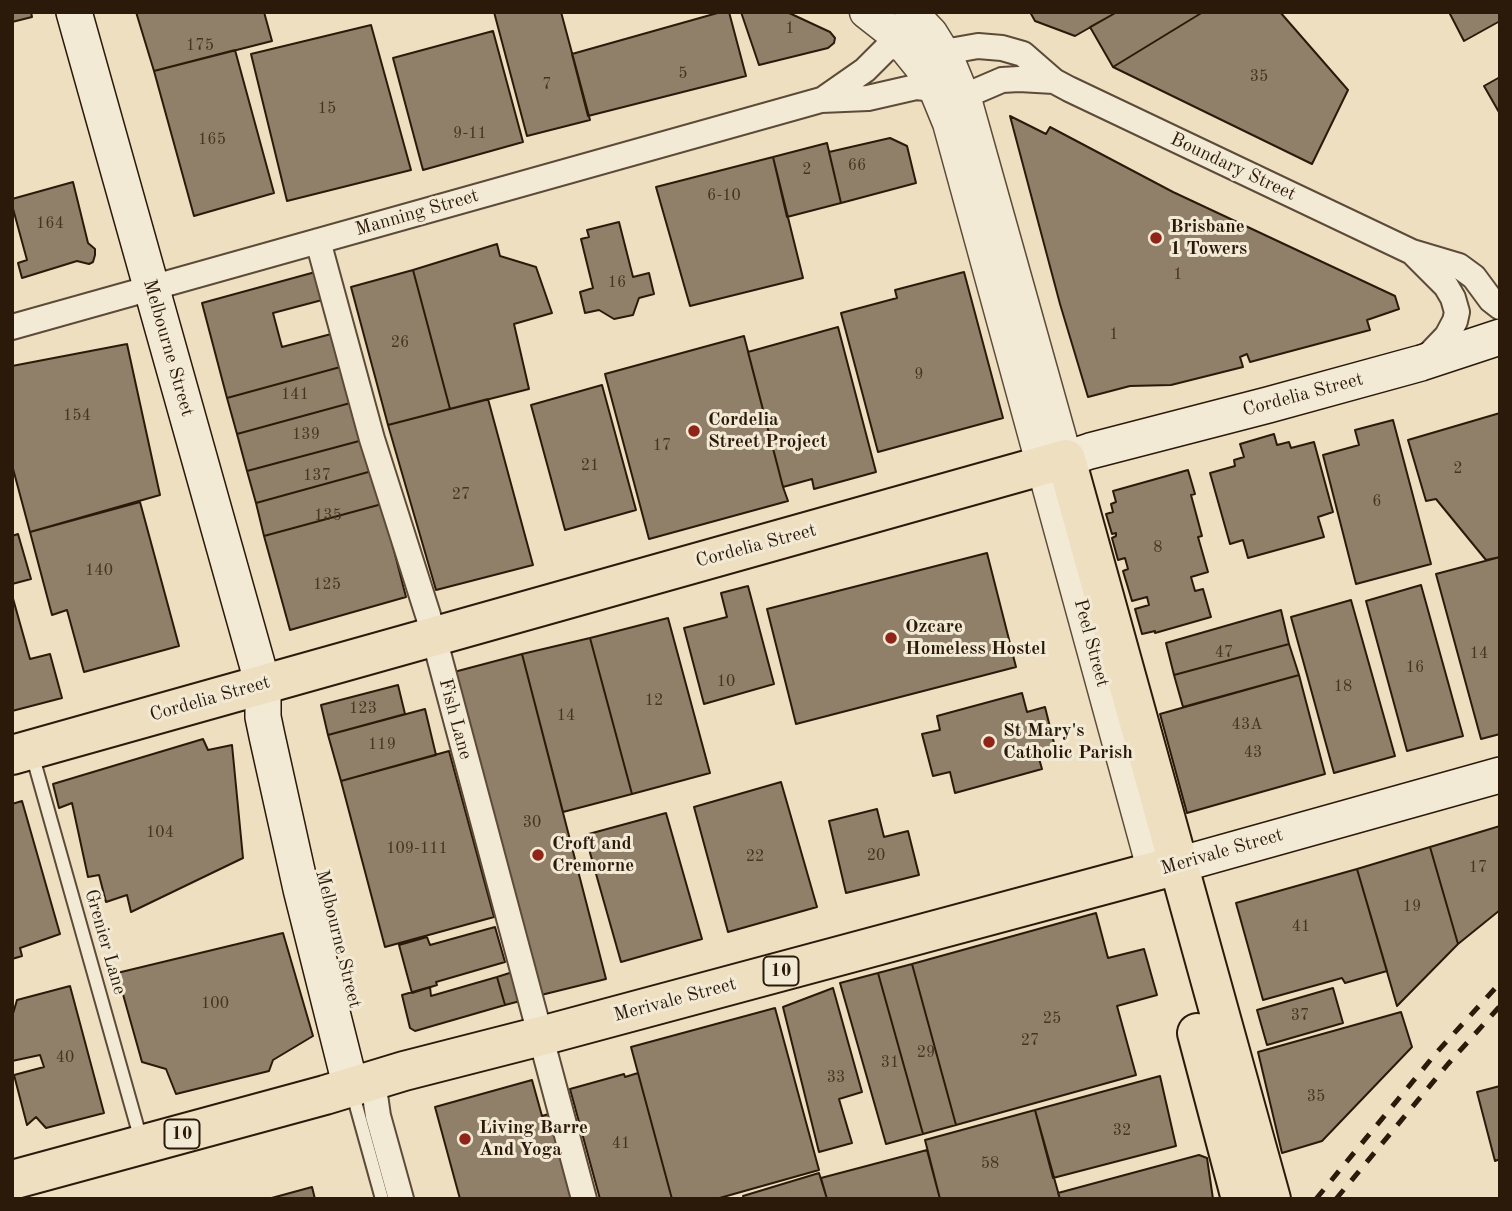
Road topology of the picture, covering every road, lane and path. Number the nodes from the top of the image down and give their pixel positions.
1 (74, 12) edge
2 (866, 12) edge
3 (911, 12) edge
4 (902, 44) junction
5 (944, 52) junction
6 (1054, 81) junction
7 (949, 91) junction
8 (821, 100) junction
9 (318, 241) junction
10 (1412, 252) junction
11 (151, 288) junction
12 (1500, 307) edge
13 (12, 327) edge
14 (1500, 337) edge
15 (1421, 363) junction
16 (1054, 463) junction
17 (434, 637) junction
18 (263, 685) junction
19 (21, 752) edge
20 (1500, 775) edge
21 (1166, 868) junction
22 (541, 1036) junction
23 (362, 1084) junction
24 (142, 1145) junction
25 (12, 1180) edge
26 (382, 1199) edge
27 (401, 1199) edge
28 (584, 1199) edge
29 (1241, 1199) edge
30 (1271, 1199) edge

1 - 11 main road, Melbourne Street
2 - 4 street
3 - 5 street
4 - 5 street
4 - 7 street
4 - 8 street, Manning Street
5 - 6 street, Boundary Street
5 - 7 street
6 - 7 street, Boundary Street
6 - 10 street, Boundary Street
7 - 8 street, Manning Street
7 - 16 street, Peel Street
8 - 9 street, Manning Street
9 - 11 street, Manning Street
9 - 17 street, Fish Lane
10 - 12 street, Boundary Street
10 - 15 street, Boundary Street
11 - 13 street, Manning Street
11 - 18 main road, Melbourne Street
14 - 15 main road, Cordelia Street
15 - 16 main road, Cordelia Street
16 - 17 main road, Cordelia Street
16 - 21 main road, Peel Street
17 - 18 main road, Cordelia Street
17 - 22 street, Fish Lane
18 - 19 main road, Cordelia Street
18 - 23 main road, Melbourne Street
19 - 24 lane, Grenier Lane
20 - 21 main road, Merivale Street
21 - 22 main road, Merivale Street / 10
21 - 29 main road, Peel Street
21 - 30 main road, Peel Street
22 - 23 main road, Merivale Street / 10
22 - 28 street, Fish Lane
23 - 24 main road, Merivale Street / 10
23 - 26 lane
23 - 27 street, Melbourne Street
24 - 25 main road, Merivale Street / 10

